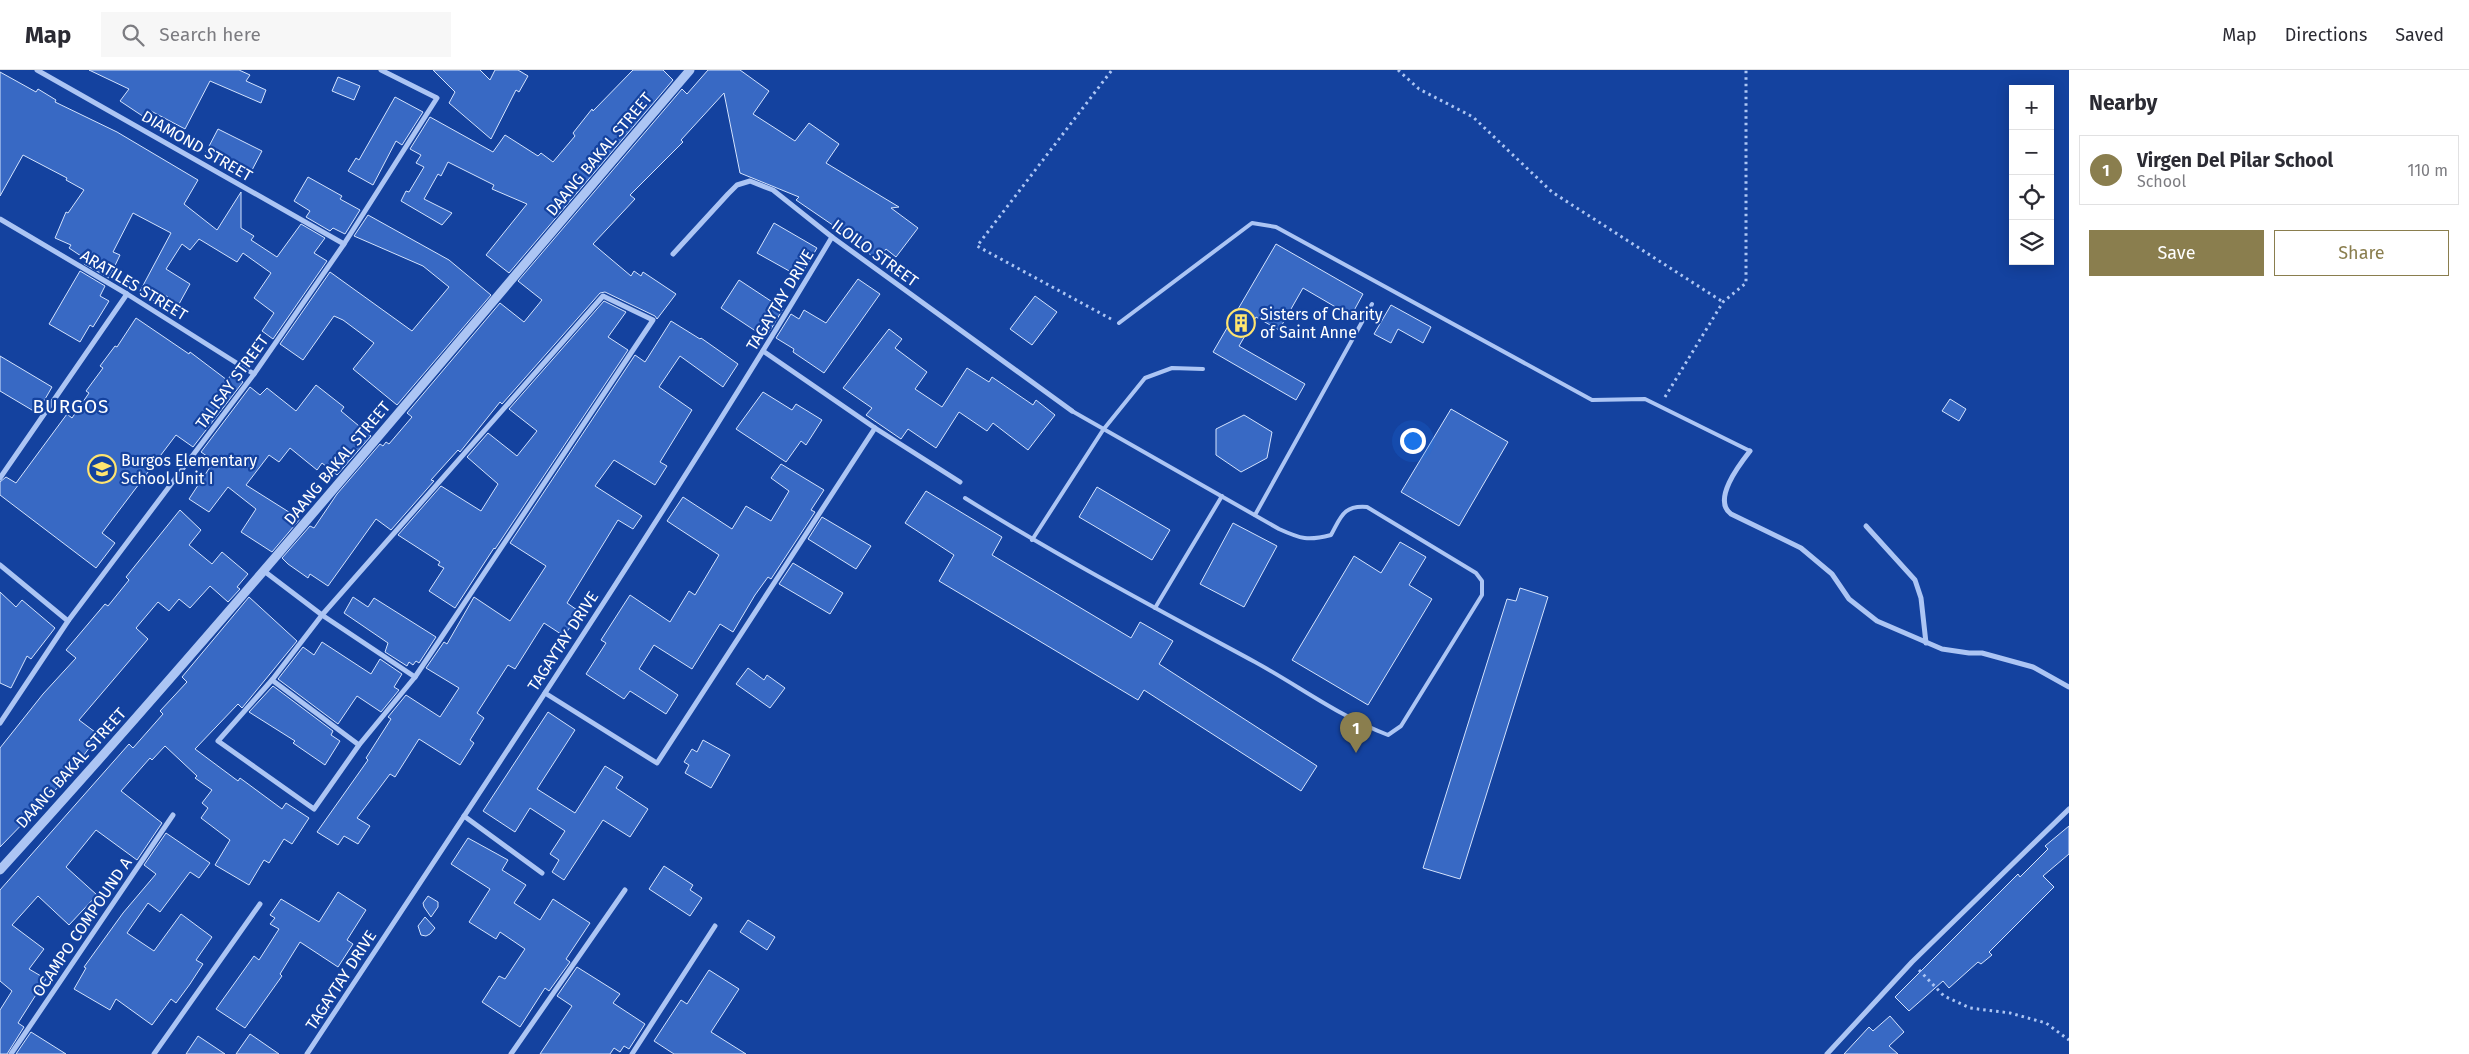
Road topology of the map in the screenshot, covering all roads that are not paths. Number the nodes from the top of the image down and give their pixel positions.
1 (37, 70) edge
2 (381, 70) edge
3 (690, 70) edge
4 (0, 219) edge
5 (832, 237) junction
6 (344, 244) junction
7 (673, 254) dead end
8 (127, 294) junction
9 (1372, 304) dead end
10 (1118, 323) road end
11 (763, 352) junction
12 (1203, 369) dead end
13 (254, 374) junction
14 (1072, 411) joint
15 (875, 428) junction
16 (1103, 430) junction
17 (1750, 451) joint
18 (0, 478) edge
19 (960, 482) dead end
20 (1222, 496) junction
21 (965, 498) dead end
22 (1255, 515) junction
23 (1866, 526) dead end
24 (1032, 540) junction
25 (0, 565) edge
26 (264, 571) junction
27 (1155, 608) junction
28 (322, 615) junction
29 (68, 622) junction
30 (1926, 643) junction
31 (415, 677) junction
32 (272, 680) junction
33 (2069, 687) edge
34 (545, 693) junction
35 (0, 723) edge
36 (359, 744) junction
37 (2069, 809) edge
38 (173, 815) dead end
39 (464, 816) junction
40 (0, 870) edge
41 (542, 872) dead end
42 (625, 890) dead end
43 (260, 904) dead end
44 (715, 926) dead end
45 (12, 1054) edge
46 (154, 1054) edge
47 (307, 1054) edge
48 (511, 1054) edge
49 (632, 1054) edge
50 (1827, 1054) edge

1 - 6 street, DIAMOND STREET
2 - 6 street, TALISAY STREET
3 - 26 street, DAANG BAKAL STREET
4 - 8 street, ARATILES STREET
5 - 7 street, ILOILO STREET
5 - 11 street, TAGAYTAY DRIVE
5 - 14 street, ILOILO STREET
6 - 13 street, TALISAY STREET
8 - 13 street, ARATILES STREET
8 - 18 street
9 - 22 lane
10 - 17 lane
11 - 15 street
11 - 34 street, TAGAYTAY DRIVE
12 - 16 lane
13 - 29 street, TALISAY STREET
14 - 16 lane
15 - 19 street
15 - 34 street
16 - 20 lane
16 - 24 lane
17 - 30 street
20 - 22 lane
20 - 27 lane
21 - 24 lane
22 - 27 lane
23 - 30 street
24 - 27 lane
25 - 29 street
26 - 28 street
26 - 40 street, DAANG BAKAL STREET
28 - 31 street
28 - 31 street
28 - 32 street
29 - 35 street, TALISAY STREET
30 - 33 street
31 - 36 street
32 - 36 street
32 - 36 street
34 - 39 street, TAGAYTAY DRIVE
37 - 50 street
38 - 45 street, OCAMPO COMPOUND A
39 - 41 street
39 - 47 street, TAGAYTAY DRIVE
42 - 48 street
43 - 46 street
44 - 49 street

